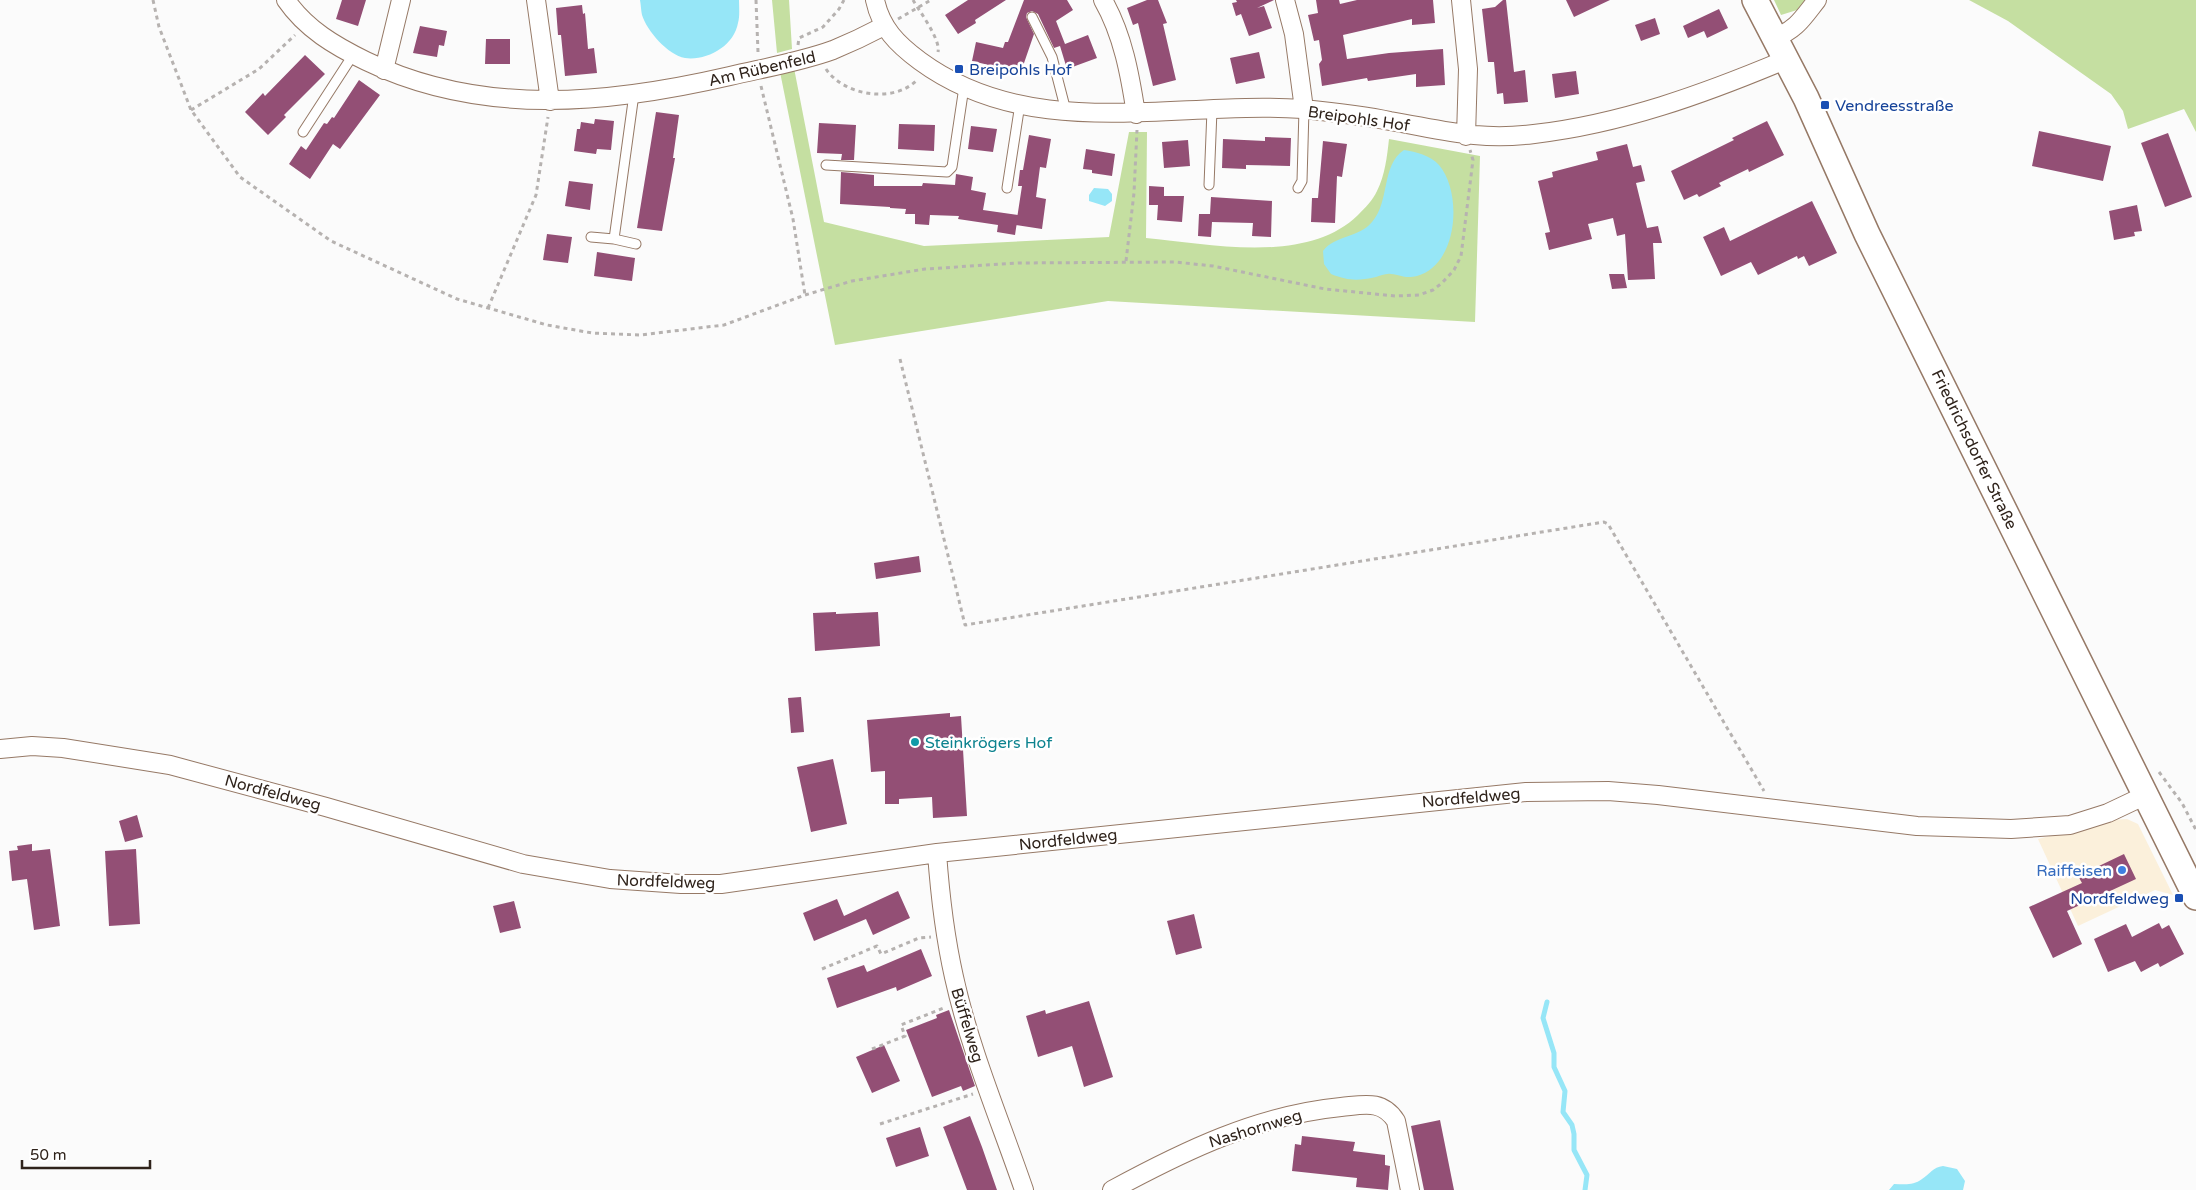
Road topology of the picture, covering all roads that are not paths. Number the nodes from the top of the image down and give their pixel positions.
1 (286, 0) edge
2 (402, 0) edge
3 (536, 0) edge
4 (875, 0) edge
5 (1103, 0) edge
6 (1285, 0) edge
7 (1461, 0) edge
8 (1755, 0) edge
9 (1817, 0) edge
10 (1032, 18) dead end
11 (884, 26) junction
12 (1779, 49) junction
13 (354, 55) junction
14 (384, 70) junction
15 (964, 87) junction
16 (634, 94) junction
17 (550, 101) junction
18 (1020, 104) junction
19 (1212, 110) junction
20 (1304, 110) junction
21 (1066, 111) junction
22 (1136, 114) junction
23 (302, 132) dead end
24 (1466, 136) junction
25 (826, 165) dead end
26 (1209, 185) dead end
27 (1006, 188) dead end
28 (1298, 188) dead end
29 (591, 237) dead end
30 (614, 239) junction
31 (636, 244) dead end
32 (0, 748) edge
33 (2146, 796) junction
34 (937, 853) junction
35 (2196, 897) edge
36 (1137, 1184) edge
37 (1024, 1190) edge
38 (1112, 1190) edge
39 (1410, 1190) edge

1 - 13 street, Am Rübenfeld
2 - 14 street
3 - 17 street
4 - 11 street, Breipohls Hof
5 - 22 street
6 - 20 street
7 - 24 street
8 - 12 main road, Friedrichsdorfer Straße
9 - 12 street
10 - 21 lane
11 - 15 street, Breipohls Hof
11 - 16 street, Am Rübenfeld
12 - 24 street, Breipohls Hof
12 - 33 main road, Friedrichsdorfer Straße
13 - 14 street, Am Rübenfeld
13 - 23 lane
14 - 17 street, Am Rübenfeld
15 - 18 street, Breipohls Hof
15 - 25 lane
16 - 17 street, Am Rübenfeld
16 - 30 lane
18 - 21 street, Breipohls Hof
18 - 27 lane
19 - 20 street, Breipohls Hof
19 - 22 street, Breipohls Hof
19 - 26 lane
20 - 24 street, Breipohls Hof
20 - 28 lane
21 - 22 street, Breipohls Hof
29 - 30 lane
30 - 31 lane
32 - 34 street, Nordfeldweg
33 - 34 street, Nordfeldweg
33 - 35 main road, Friedrichsdorfer Straße
34 - 37 street, Büffelweg
36 - 38 street, Nashornweg
36 - 39 street, Nashornweg

